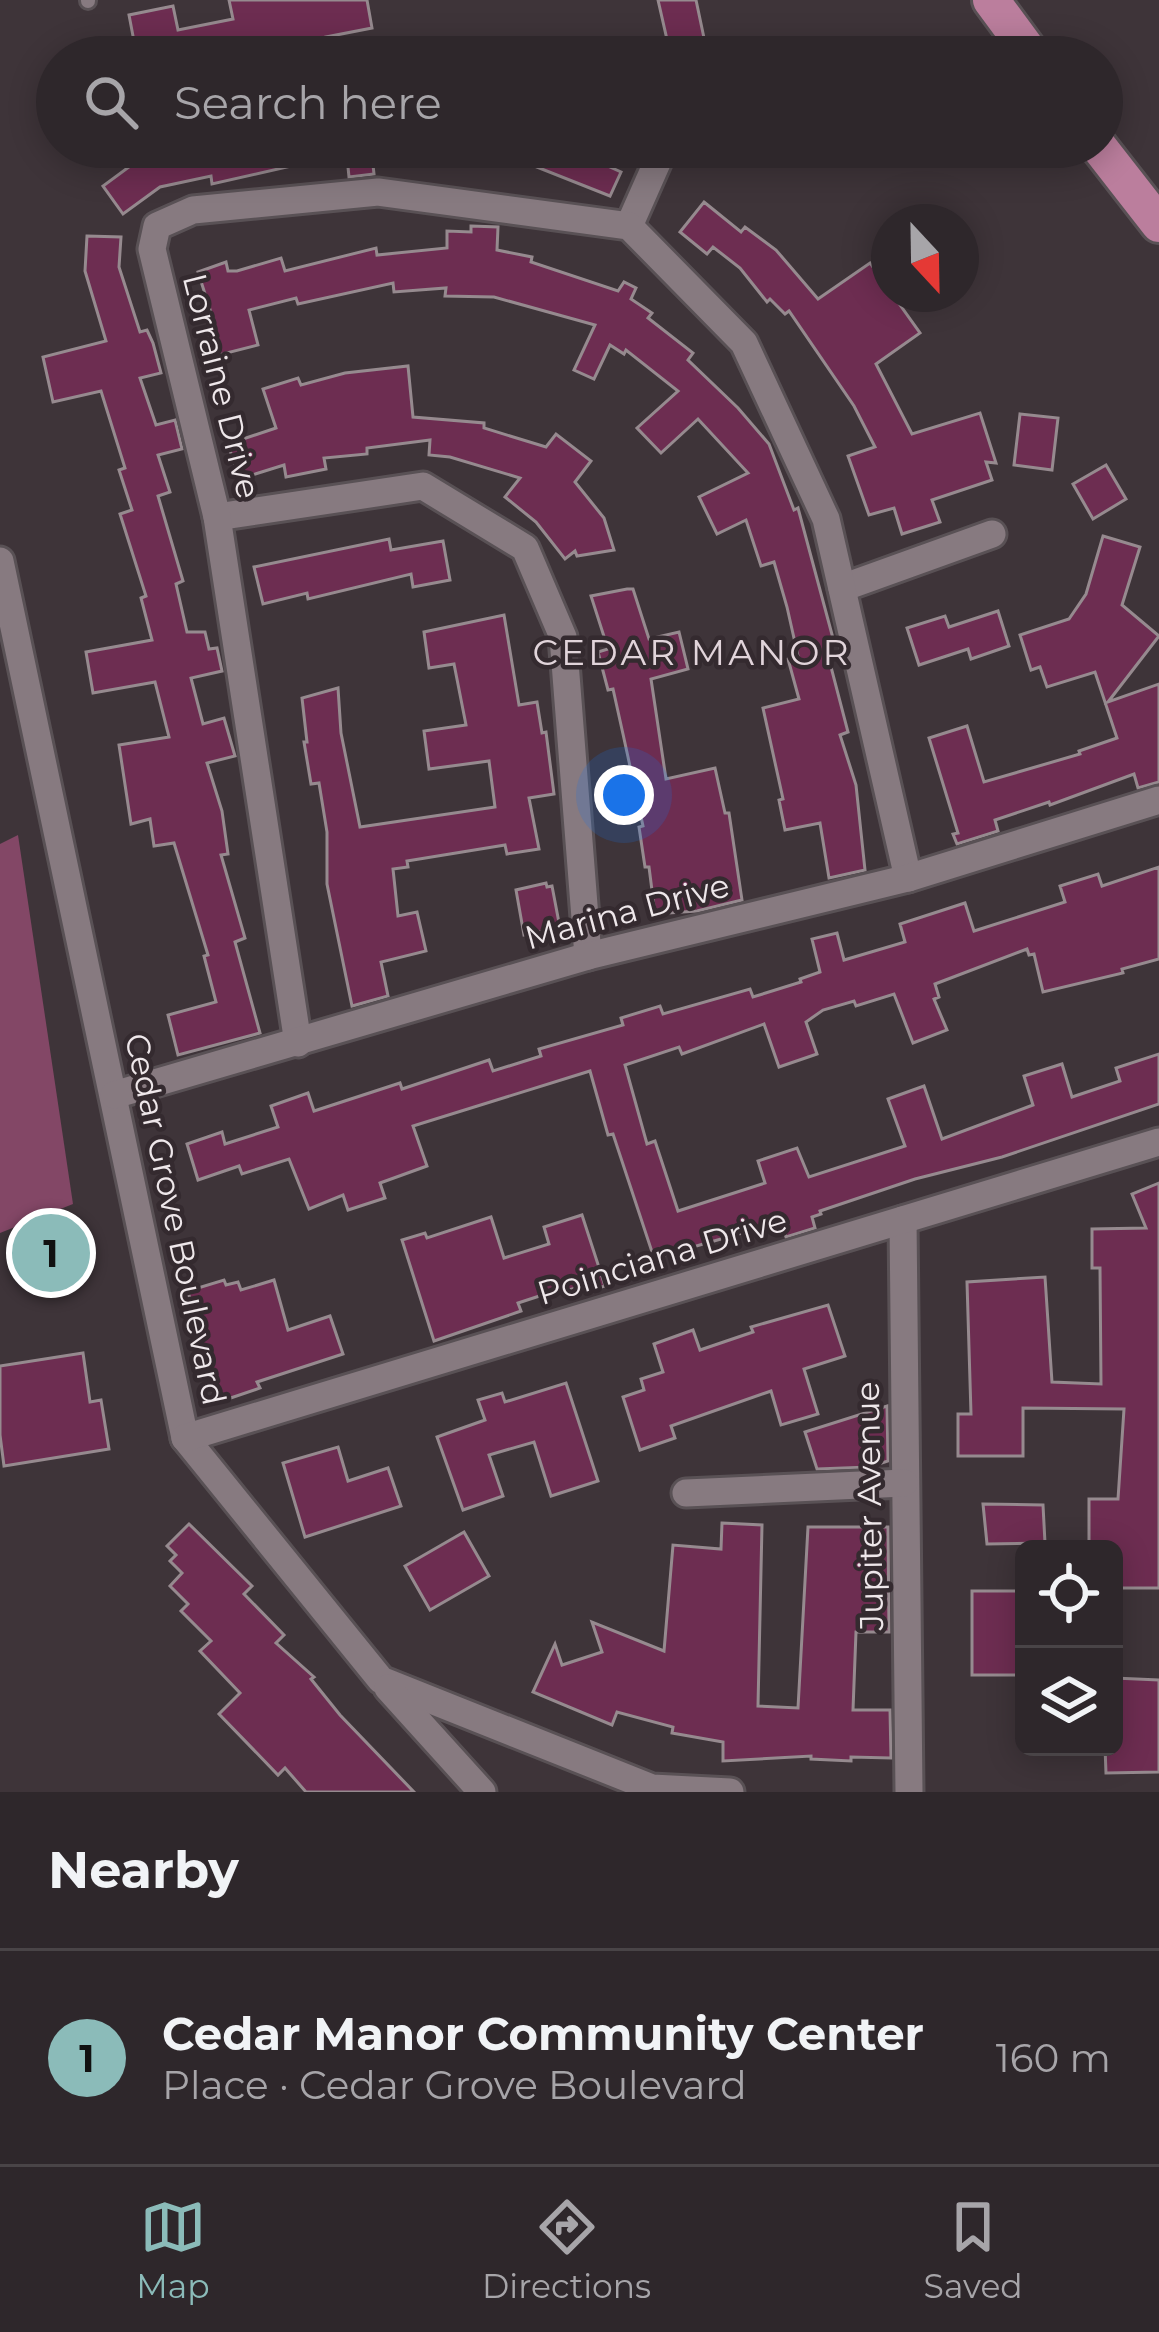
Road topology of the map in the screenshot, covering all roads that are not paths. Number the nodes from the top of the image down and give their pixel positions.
1 (992, 0) edge
2 (1018, 36) edge
3 (655, 168) edge
4 (1115, 168) edge
5 (1159, 224) edge
6 (629, 226) junction
7 (217, 517) junction
8 (992, 534) dead end
9 (0, 561) edge
10 (842, 588) junction
11 (1159, 800) edge
12 (908, 878) junction
13 (588, 956) junction
14 (298, 1042) junction
15 (114, 1095) junction
16 (1159, 1142) edge
17 (903, 1220) junction
18 (185, 1438) junction
19 (904, 1483) junction
20 (686, 1492) dead end
21 (381, 1681) junction
22 (651, 1790) edge
23 (482, 1792) edge
24 (730, 1792) edge
25 (908, 1792) edge

1 - 2 main road
3 - 6 street
4 - 5 main road
6 - 7 street, Lorraine Drive
6 - 10 street
7 - 13 street
7 - 14 street, Lorraine Drive
8 - 10 street
9 - 15 street, Cedar Grove Boulevard
10 - 12 street
11 - 12 street, Marina Drive
12 - 13 street, Marina Drive
13 - 14 street, Marina Drive
14 - 15 street, Marina Drive
15 - 18 street, Cedar Grove Boulevard
16 - 17 street, Poinciana Drive
17 - 18 street, Poinciana Drive
17 - 19 street, Jupiter Avenue
18 - 21 street, Cedar Grove Boulevard
19 - 20 street
19 - 25 street, Jupiter Avenue
21 - 22 street, Cedar Grove Boulevard
21 - 23 street
22 - 24 street, Cedar Grove Boulevard

